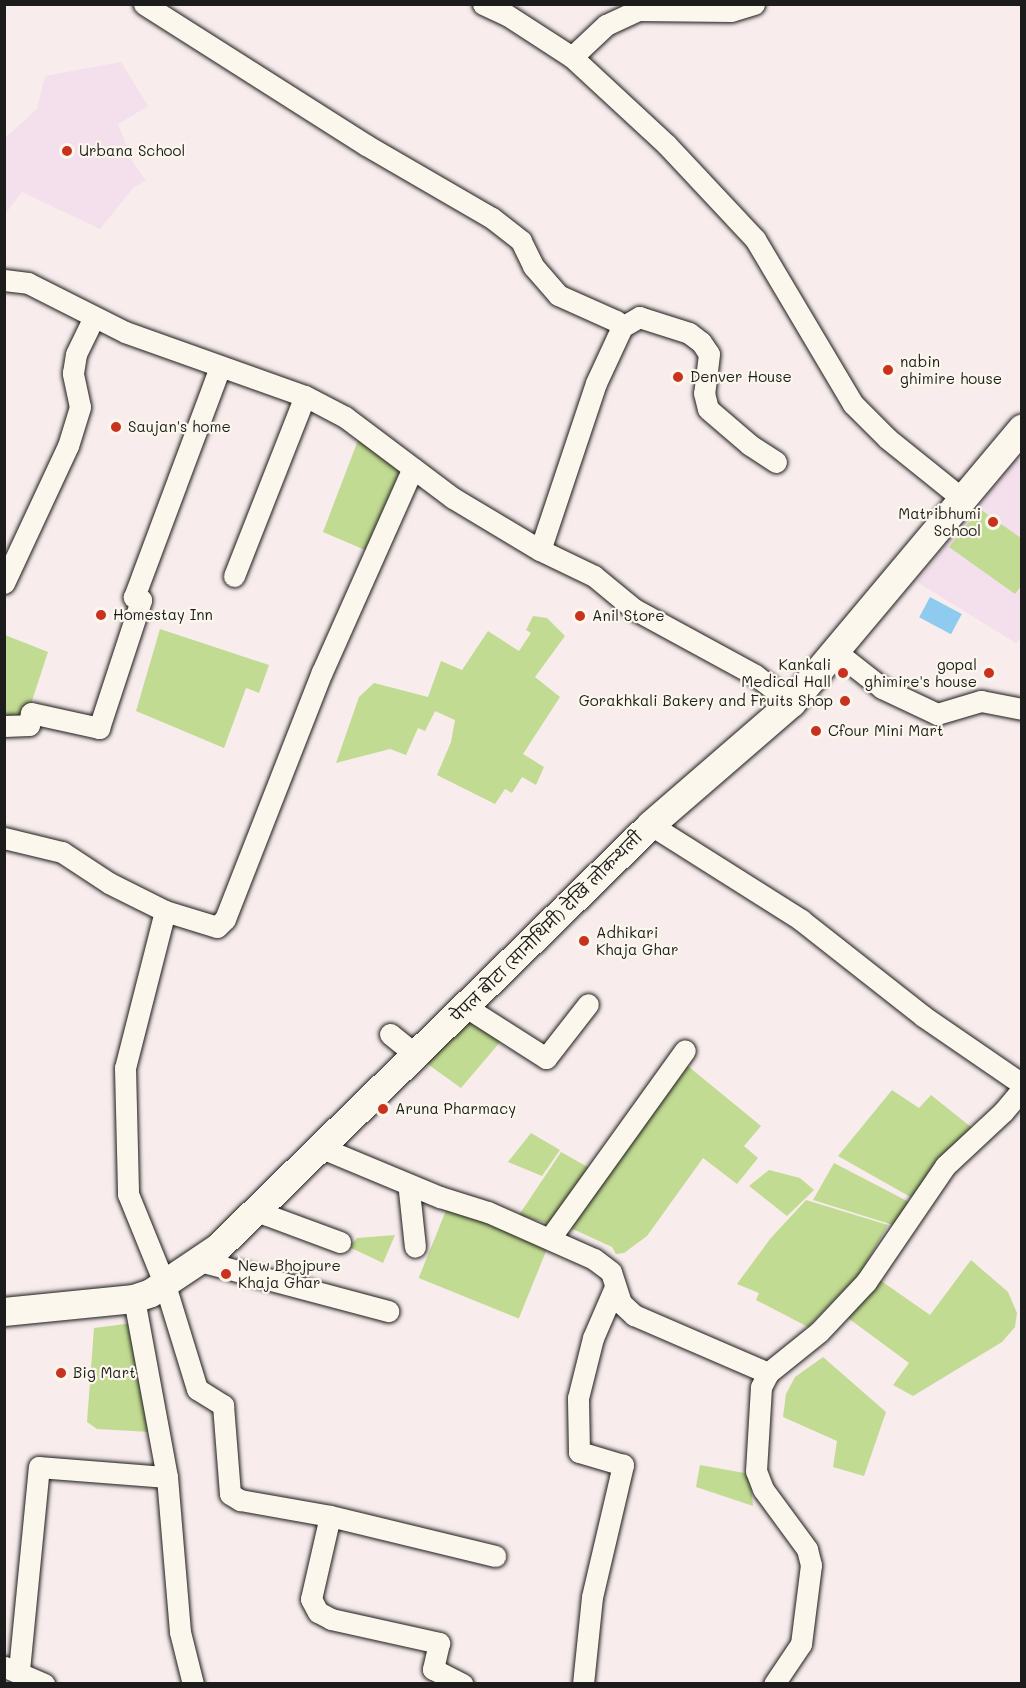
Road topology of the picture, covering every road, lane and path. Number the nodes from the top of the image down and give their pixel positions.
1 (144, 4) edge
2 (483, 4) edge
3 (754, 4) edge
4 (572, 57) junction
5 (4, 280) edge
6 (94, 317) junction
7 (622, 327) junction
8 (220, 367) junction
9 (305, 396) junction
10 (1022, 429) edge
11 (776, 462) dead end
12 (413, 468) junction
13 (964, 500) junction
14 (540, 550) junction
15 (234, 576) dead end
16 (4, 583) edge
17 (835, 651) junction
18 (792, 703) junction
19 (1022, 709) edge
20 (4, 726) edge
21 (651, 825) junction
22 (4, 838) edge
23 (165, 911) junction
24 (588, 1004) dead end
25 (466, 1007) junction
26 (390, 1034) dead end
27 (685, 1050) dead end
28 (417, 1056) junction
29 (1022, 1084) edge
30 (1022, 1089) edge
31 (322, 1148) junction
32 (409, 1191) dead end
33 (261, 1208) junction
34 (550, 1238) junction
35 (340, 1242) dead end
36 (415, 1247) dead end
37 (200, 1261) junction
38 (165, 1285) junction
39 (615, 1287) junction
40 (134, 1299) junction
41 (388, 1311) dead end
42 (4, 1312) edge
43 (768, 1373) junction
44 (201, 1392) junction
45 (237, 1396) dead end
46 (167, 1477) junction
47 (330, 1516) junction
48 (495, 1556) dead end
49 (12, 1668) edge
50 (44, 1683) edge
51 (193, 1683) edge
52 (462, 1683) edge
53 (583, 1683) edge
54 (774, 1683) edge

1 - 7 street
2 - 4 street
3 - 4 street
4 - 13 street
5 - 6 street
6 - 8 street
6 - 16 street
7 - 11 street
7 - 14 street
8 - 9 street
8 - 20 street
9 - 12 street
9 - 15 street
10 - 13 main road, पेपल बोटा (सानोथिमी) देखि लोकन्थली
12 - 14 street
12 - 23 street
13 - 17 main road, पेपल बोटा (सानोथिमी) देखि लोकन्थली
14 - 18 street
17 - 18 main road, पेपल बोटा (सानोथिमी) देखि लोकन्थली
17 - 19 street
18 - 21 main road, पेपल बोटा (सानोथिमी) देखि लोकन्थली
21 - 25 main road, पेपल बोटा (सानोथिमी) देखि लोकन्थली
21 - 29 street
22 - 23 street
23 - 38 street
24 - 25 street
25 - 28 main road, पेपल बोटा (सानोथिमी) देखि लोकन्थली
26 - 28 street
27 - 34 street
28 - 31 main road, पेपल बोटा (सानोथिमी) देखि लोकन्थली
30 - 43 street
31 - 33 main road, पेपल बोटा (सानोथिमी) देखि लोकन्थली
31 - 34 street
32 - 36 street
33 - 35 street
33 - 37 main road, पेपल बोटा (सानोथिमी) देखि लोकन्थली
34 - 39 street
37 - 38 main road, पेपल बोटा (सानोथिमी) देखि लोकन्थली
37 - 41 street
38 - 40 main road, पेपल बोटा (सानोथिमी) देखि लोकन्थली
38 - 44 street
39 - 43 street
39 - 53 street
40 - 42 main road, पेपल बोटा (सानोथिमी) देखि लोकन्थली
40 - 46 street
43 - 54 street
44 - 45 street
44 - 47 street
46 - 49 street
46 - 51 street
47 - 48 street
47 - 52 street
49 - 50 street

